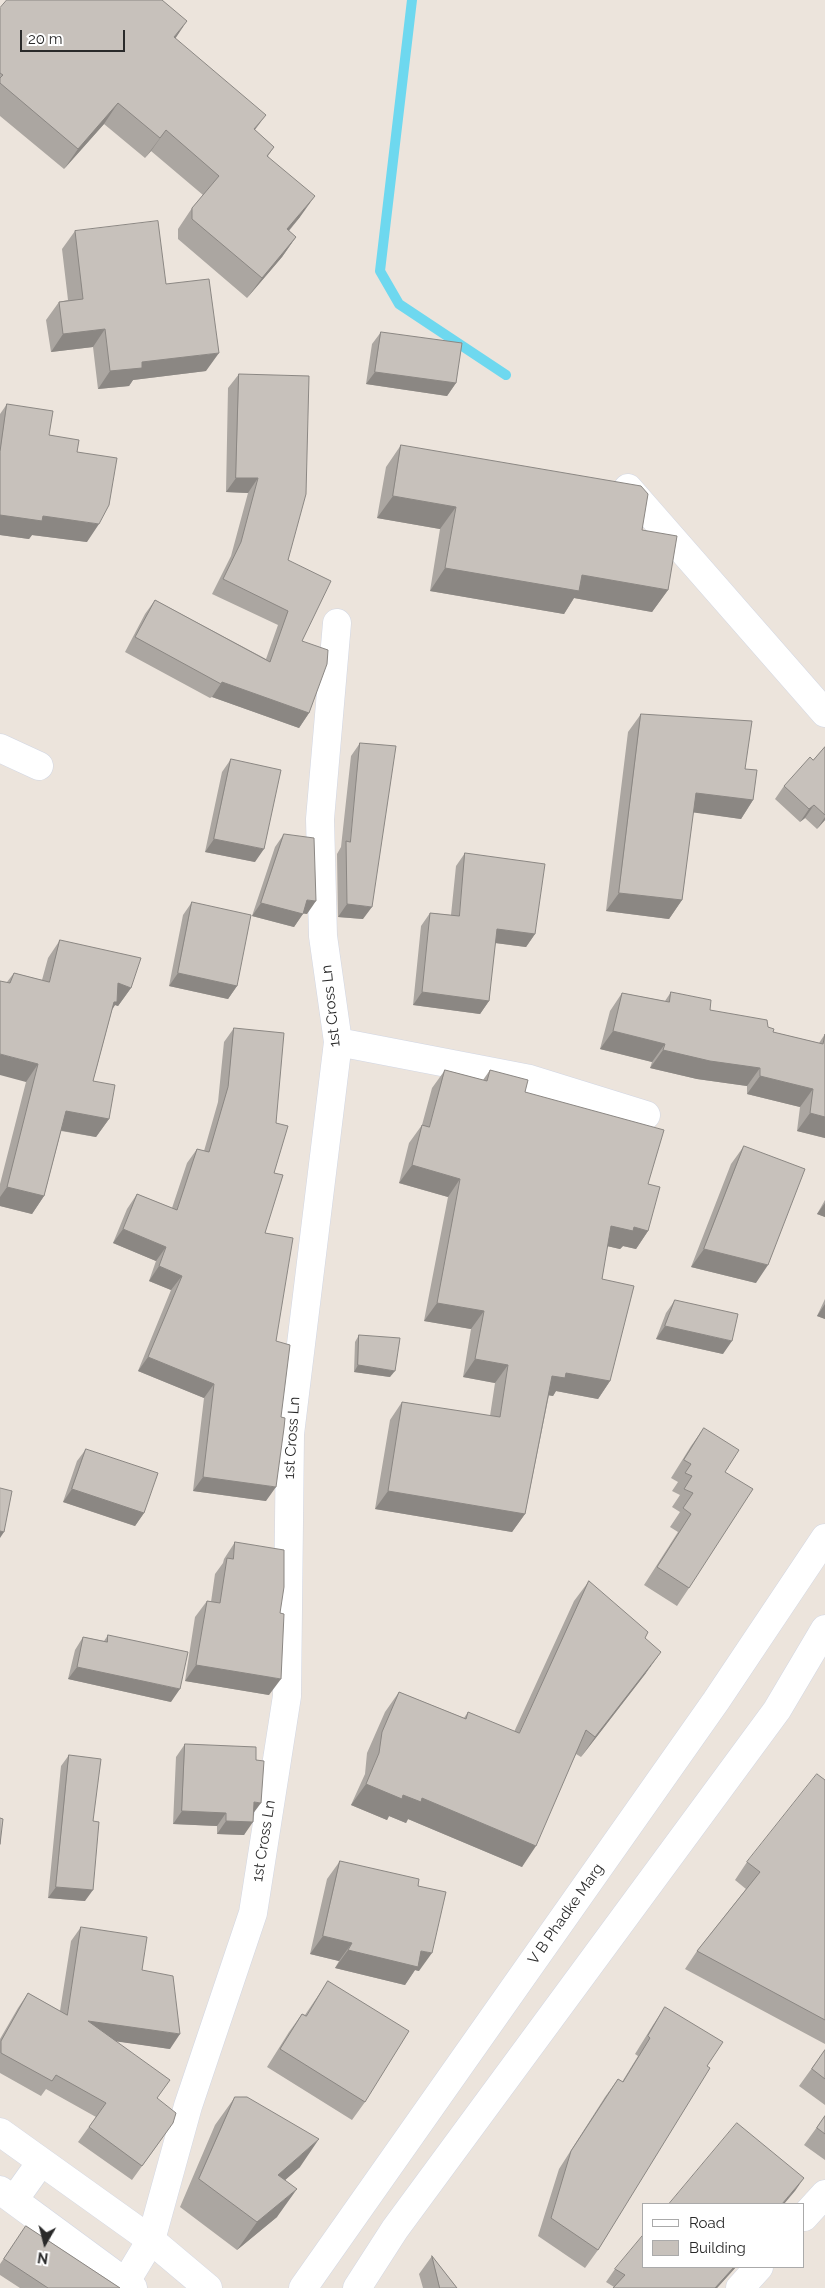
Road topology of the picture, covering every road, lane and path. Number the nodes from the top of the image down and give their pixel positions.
1 (628, 488) edge
2 (337, 622) dead end
3 (825, 713) edge
4 (0, 748) edge
5 (39, 766) dead end
6 (338, 1042) junction
7 (646, 1115) dead end
8 (825, 1538) edge
9 (825, 1629) edge
10 (0, 2132) edge
11 (41, 2162) junction
12 (825, 2194) edge
13 (7, 2195) edge
14 (805, 2216) edge
15 (151, 2240) junction
16 (758, 2268) edge
17 (129, 2285) edge
18 (208, 2288) edge
19 (303, 2288) edge
20 (357, 2288) edge
21 (740, 2288) edge

1 - 3 street
2 - 6 street, 1st Cross Ln
4 - 5 street
6 - 7 street
6 - 15 street, 1st Cross Ln
8 - 19 street, V B Phadke Marg
9 - 20 street
10 - 11 street
11 - 13 street
11 - 15 street
12 - 14 street
13 - 17 street
15 - 17 street, 1st Cross Ln
15 - 18 street
16 - 21 street

